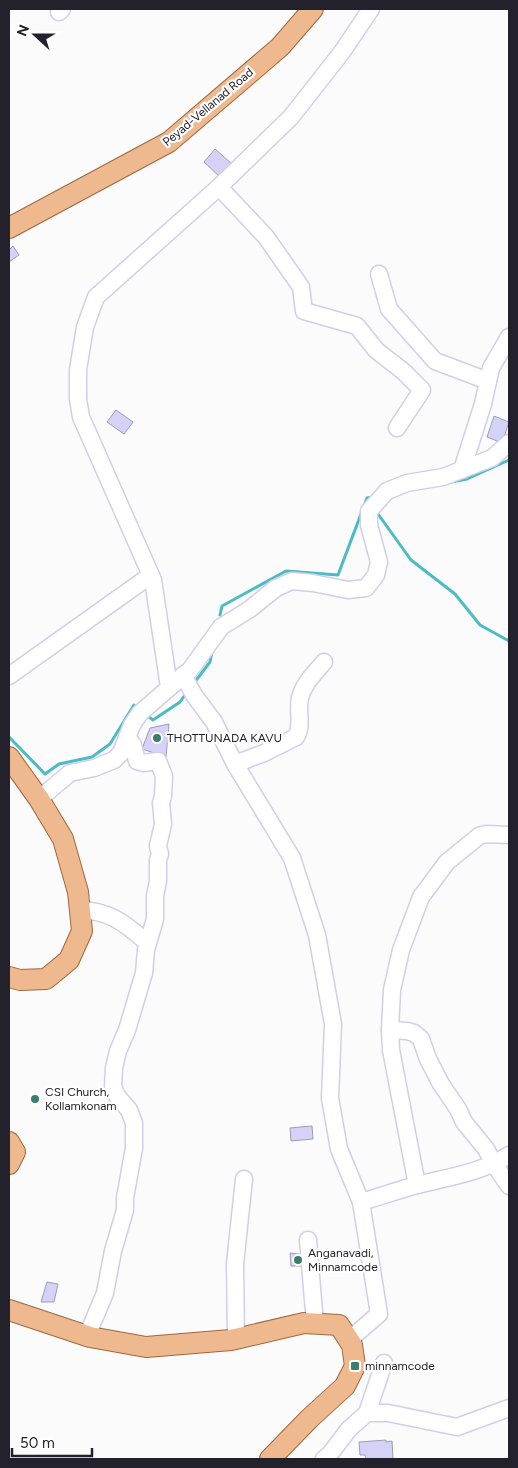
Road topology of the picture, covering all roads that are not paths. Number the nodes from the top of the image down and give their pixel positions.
1 (313, 9) edge
2 (371, 9) edge
3 (219, 187) junction
4 (9, 228) edge
5 (379, 274) dead end
6 (509, 337) edge
7 (488, 381) junction
8 (397, 428) dead end
9 (509, 442) edge
10 (462, 470) junction
11 (151, 575) junction
12 (324, 662) dead end
13 (9, 676) edge
14 (188, 684) junction
15 (169, 687) junction
16 (127, 736) junction
17 (10, 761) edge
18 (235, 764) junction
19 (39, 799) junction
20 (509, 835) edge
21 (80, 910) junction
22 (143, 939) dead end
23 (9, 978) edge
24 (390, 1030) junction
25 (9, 1142) edge
26 (509, 1155) edge
27 (9, 1164) edge
28 (494, 1164) junction
29 (244, 1179) dead end
30 (417, 1185) junction
31 (509, 1186) edge
32 (360, 1202) junction
33 (308, 1240) dead end
34 (9, 1310) edge
35 (315, 1324) junction
36 (87, 1336) junction
37 (236, 1339) junction
38 (349, 1340) junction
39 (384, 1363) dead end
40 (509, 1408) edge
41 (367, 1414) junction
42 (270, 1459) edge
43 (324, 1459) edge

1 - 4 main road, Peyad-Vellanad Road
2 - 3 street
3 - 8 street
3 - 11 street
5 - 7 street
6 - 7 street
7 - 10 street
9 - 10 street
10 - 14 street
11 - 13 street
11 - 15 street
12 - 18 street
14 - 15 street
14 - 18 street
15 - 16 street
16 - 19 street
16 - 36 street
17 - 19 main road
18 - 32 street
19 - 21 main road
20 - 24 street
21 - 22 street
21 - 23 main road
24 - 28 street
24 - 30 street
25 - 27 main road
26 - 28 street
28 - 30 street
28 - 31 street
29 - 37 street
30 - 32 street
32 - 38 street
33 - 35 street
34 - 36 main road
35 - 37 main road
35 - 38 main road
36 - 37 main road
38 - 42 main road
39 - 41 street
40 - 41 street
41 - 43 street

